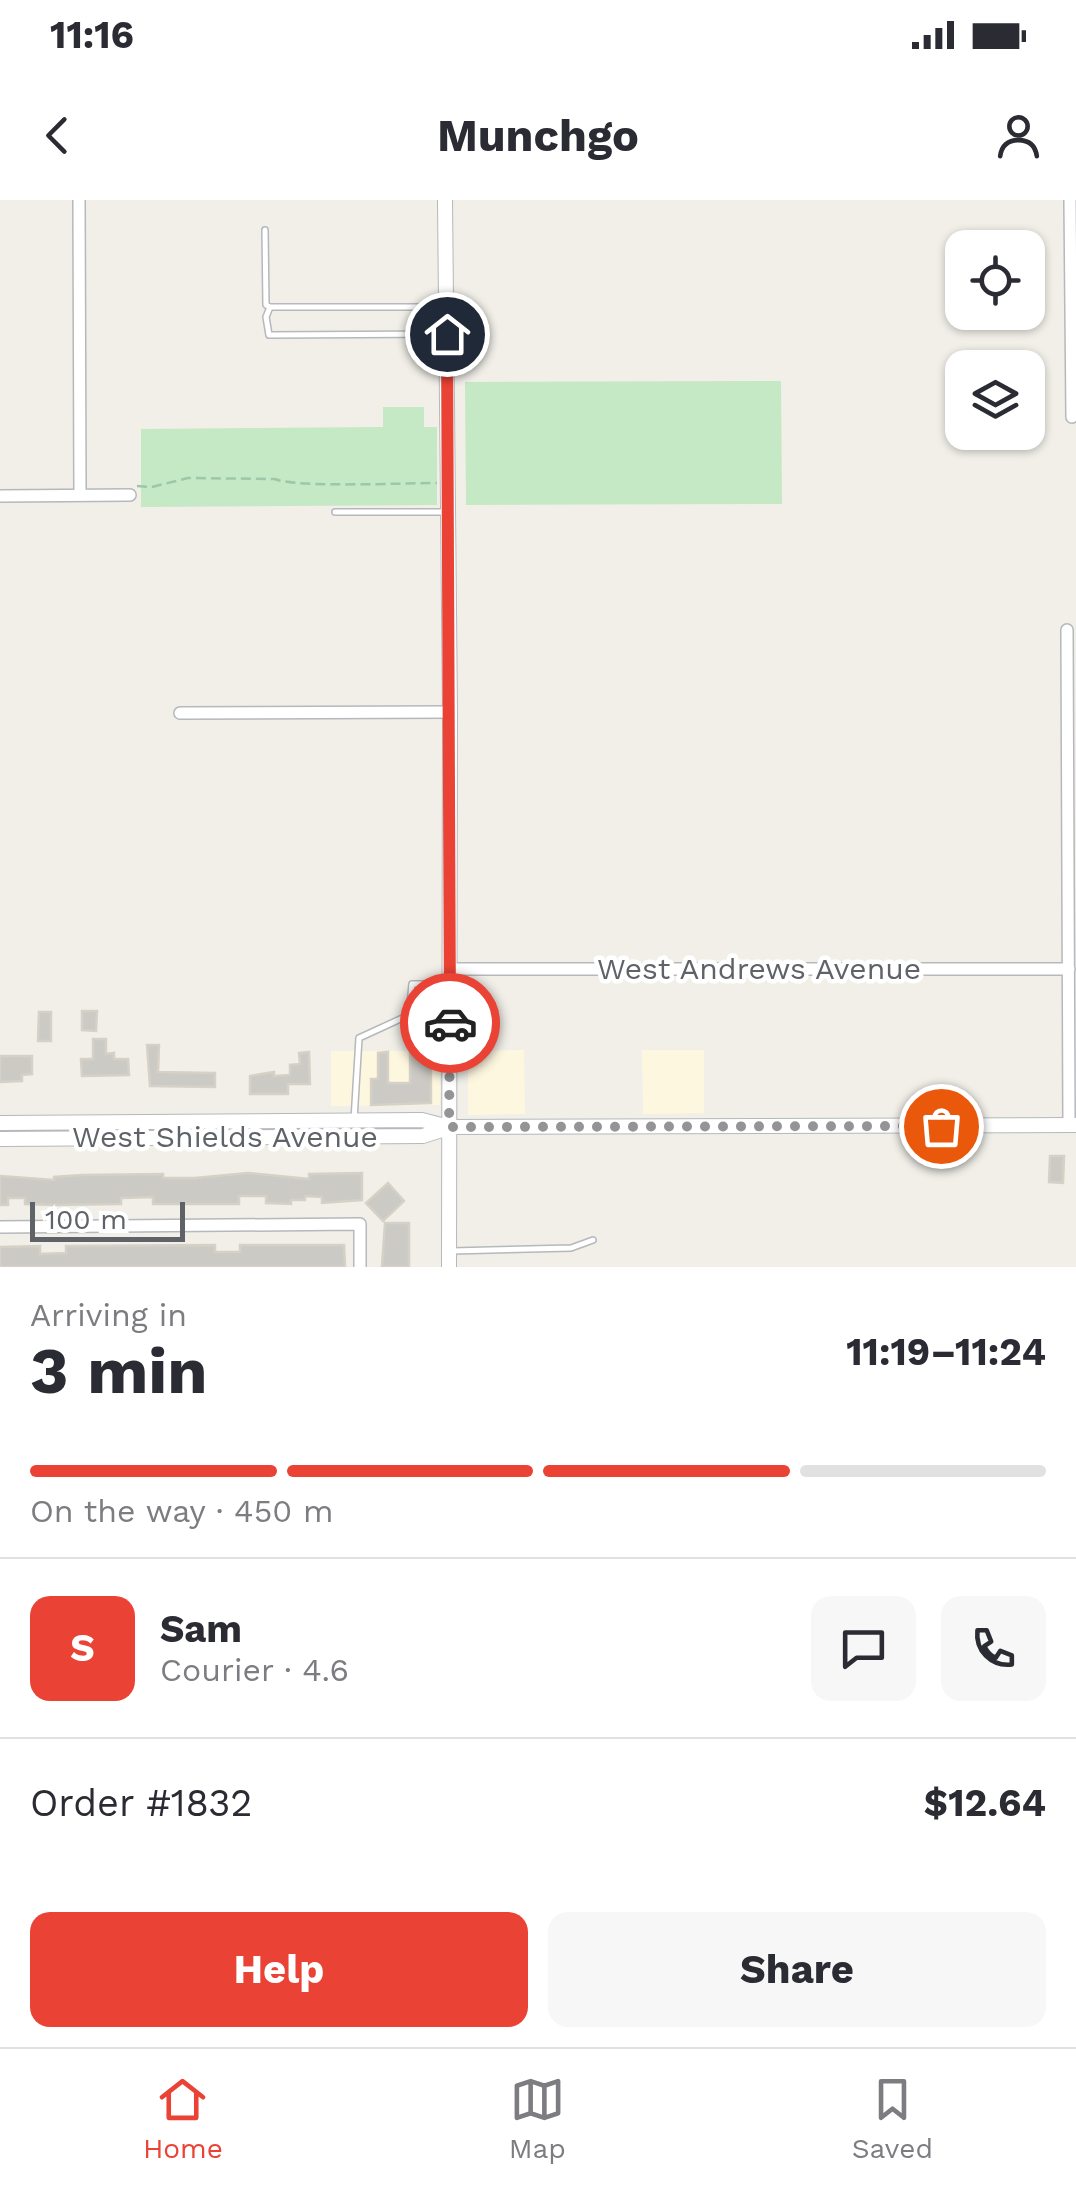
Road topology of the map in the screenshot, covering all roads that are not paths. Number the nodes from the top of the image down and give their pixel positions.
1 (78, 200) edge
2 (445, 200) edge
3 (1070, 200) edge
4 (265, 230) dead end
5 (270, 307) junction
6 (446, 307) junction
7 (447, 334) junction
8 (1074, 376) edge
9 (1072, 418) dead end
10 (80, 494) junction
11 (130, 495) road end
12 (0, 496) edge
13 (335, 512) dead end
14 (449, 512) junction
15 (1066, 630) dead end
16 (450, 712) junction
17 (180, 713) dead end
18 (1069, 970) junction
19 (450, 976) junction
20 (409, 1014) junction
21 (450, 1017) junction
22 (354, 1121) junction
23 (0, 1123) edge
24 (1072, 1125) edge
25 (449, 1127) junction
26 (0, 1139) edge
27 (0, 1227) edge
28 (593, 1240) dead end
29 (449, 1250) junction
30 (360, 1267) edge
31 (449, 1267) edge

1 - 10 street
2 - 6 street
3 - 8 street
4 - 5 lane
5 - 6 lane
5 - 7 lane
6 - 7 street
7 - 14 street
8 - 9 street
10 - 11 street
10 - 12 street
13 - 14 lane
14 - 16 street
15 - 18 street
16 - 17 street
16 - 19 street
18 - 19 street, West Andrews Avenue
18 - 24 street
19 - 20 lane
19 - 21 street
20 - 21 lane
20 - 22 lane
21 - 25 street
22 - 23 street, West Shields Avenue
22 - 25 street, West Shields Avenue
24 - 25 street, West Shields Avenue
25 - 26 street, West Shields Avenue
25 - 29 street
27 - 30 street
28 - 29 lane
29 - 31 street

